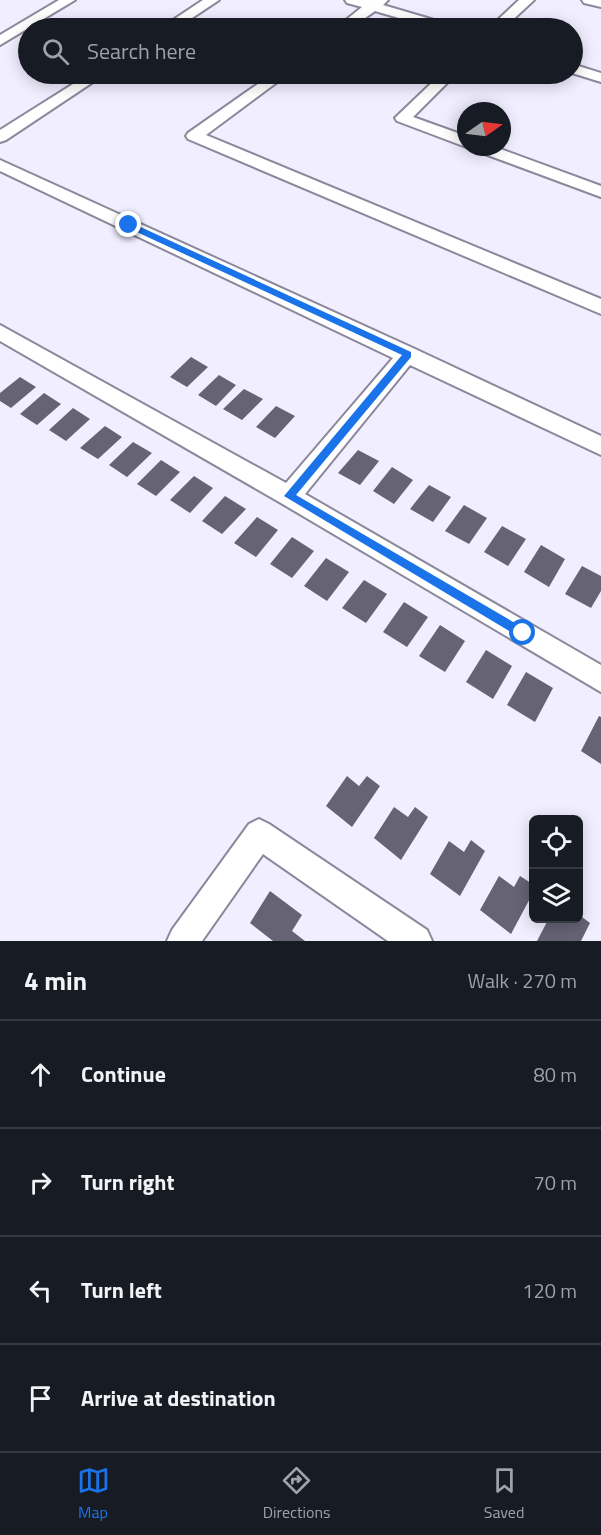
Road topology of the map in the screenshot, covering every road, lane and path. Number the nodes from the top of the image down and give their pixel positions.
1 (68, 0) edge
2 (212, 0) edge
3 (352, 0) edge
4 (527, 0) edge
5 (590, 0) edge
6 (378, 3) edge
7 (601, 3) edge
8 (39, 18) edge
9 (184, 18) edge
10 (357, 18) edge
11 (419, 18) edge
12 (507, 18) edge
13 (18, 31) edge
14 (0, 42) edge
15 (583, 72) edge
16 (601, 78) edge
17 (82, 84) edge
18 (267, 84) edge
19 (439, 84) edge
20 (0, 137) edge
21 (457, 139) edge
22 (504, 156) edge
23 (0, 165) edge
24 (601, 192) edge
25 (601, 307) edge
26 (0, 332) edge
27 (408, 354) junction
28 (601, 446) edge
29 (289, 496) junction
30 (601, 679) edge
31 (183, 941) edge
32 (416, 941) edge

1 - 8 street
2 - 9 street
3 - 6 street
4 - 12 street
5 - 7 street
6 - 10 street
6 - 11 street
13 - 14 street
15 - 16 street
17 - 20 street
18 - 25 street
19 - 21 street
22 - 24 street
23 - 27 street
26 - 29 street
27 - 28 street
27 - 29 street
29 - 30 street
31 - 32 street

